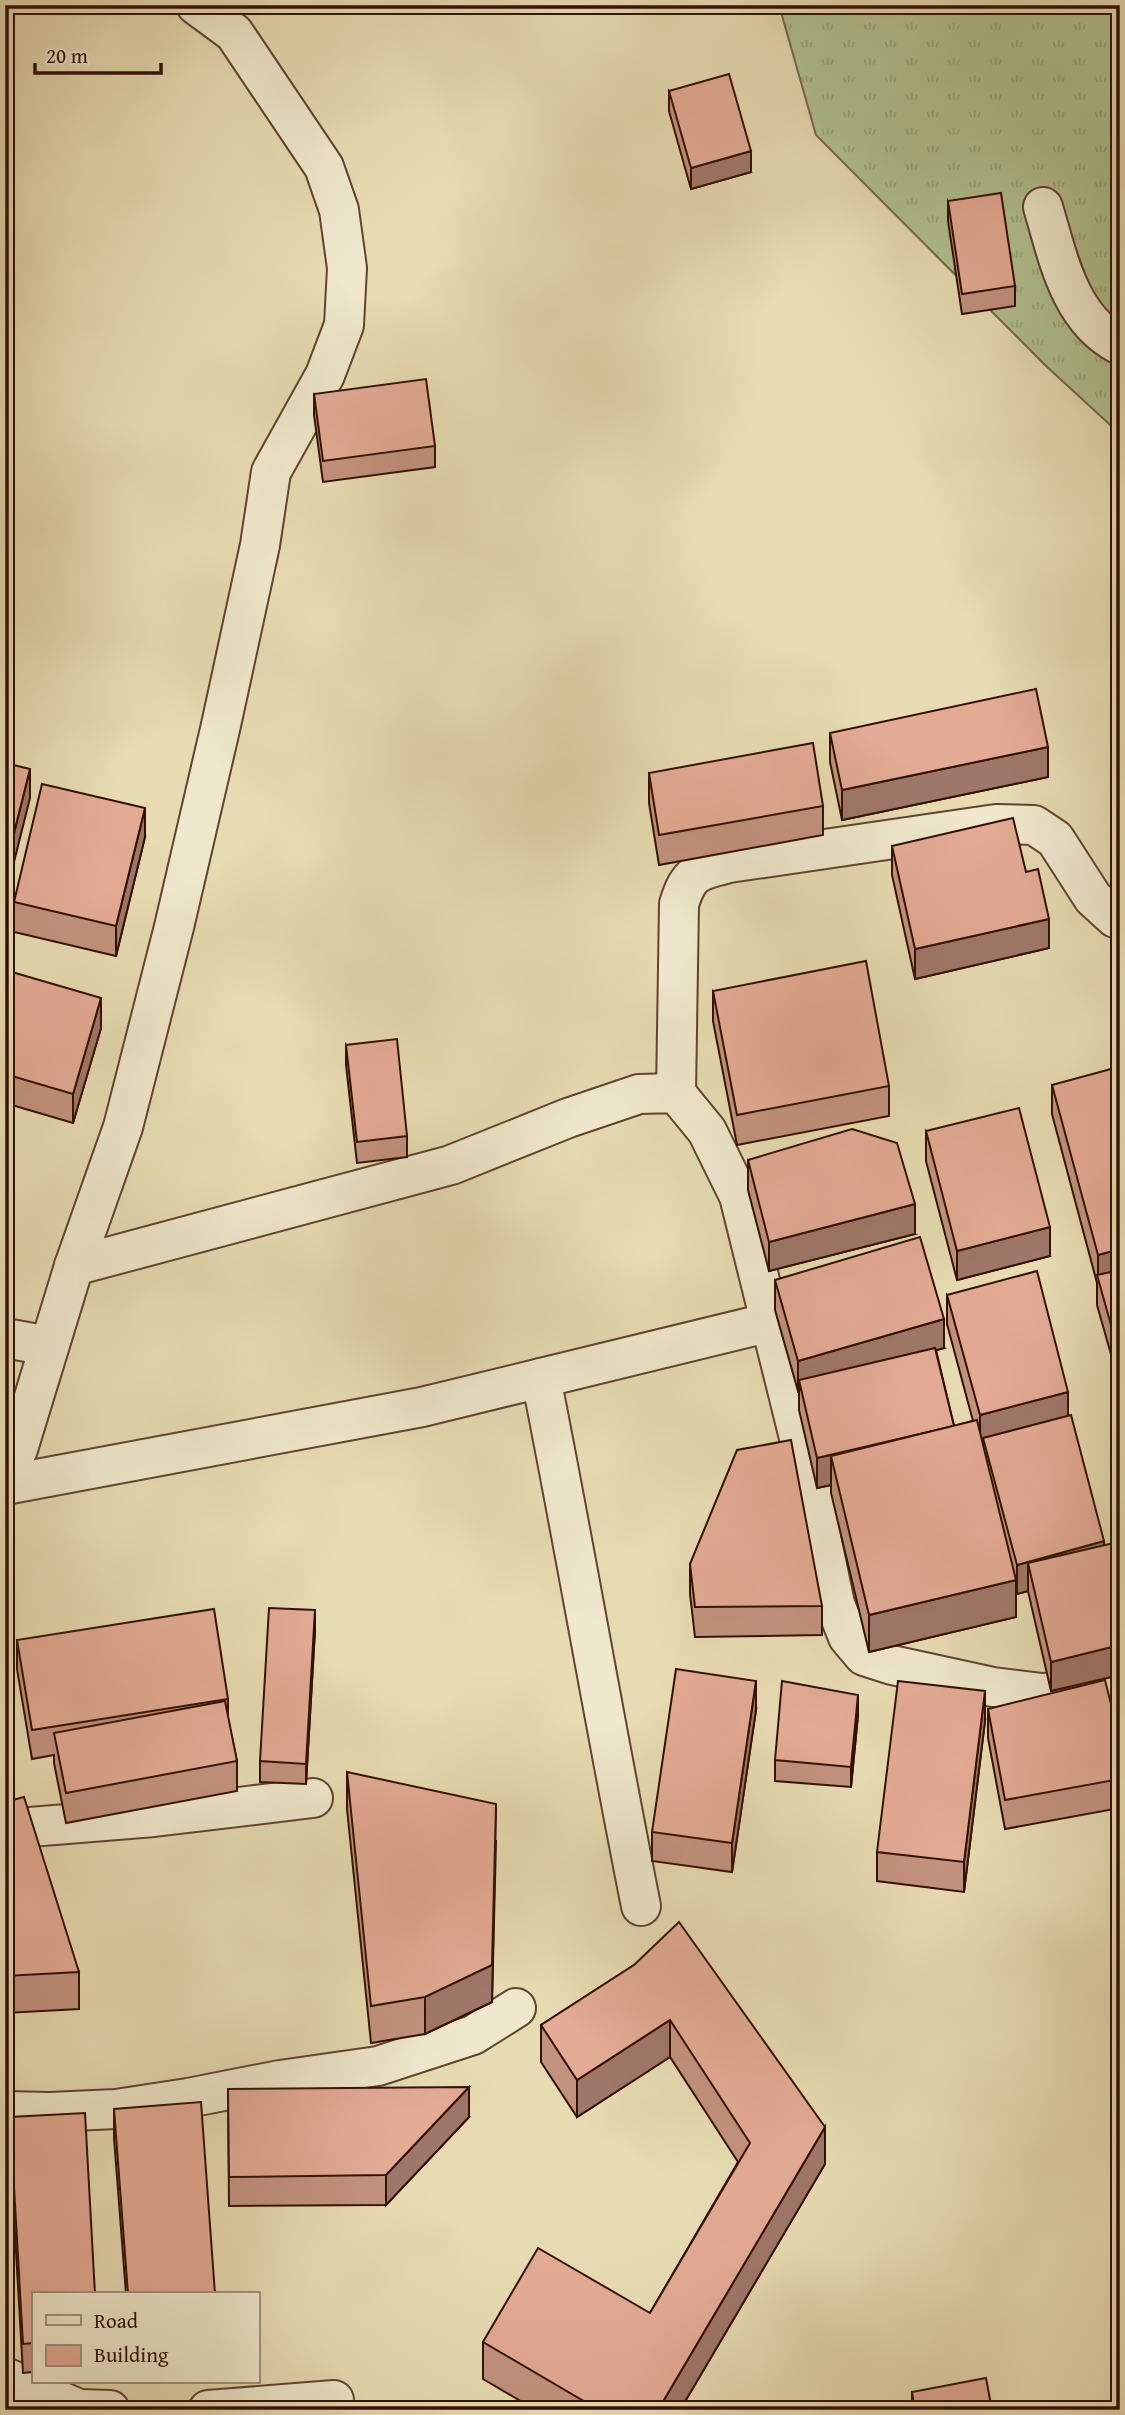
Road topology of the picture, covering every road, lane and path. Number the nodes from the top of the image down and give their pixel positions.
1 (196, 5) edge
2 (1043, 207) dead end
3 (1120, 345) edge
4 (1120, 918) edge
5 (676, 1093) junction
6 (74, 1266) junction
7 (771, 1322) junction
8 (5, 1338) edge
9 (50, 1346) junction
10 (541, 1378) junction
11 (5, 1475) edge
12 (5, 1485) edge
13 (1120, 1690) edge
14 (313, 1798) dead end
15 (5, 1829) edge
16 (641, 1906) dead end
17 (516, 2008) dead end
18 (5, 2111) edge
19 (5, 2377) edge
20 (334, 2400) dead end
21 (110, 2410) edge
22 (208, 2410) edge

1 - 6 street
2 - 3 street
4 - 5 street
5 - 6 street
5 - 7 street
6 - 9 street
7 - 10 street
7 - 13 street
8 - 9 street
9 - 11 street
10 - 12 street
10 - 16 street
14 - 15 street
17 - 18 street
19 - 21 street
20 - 22 street

